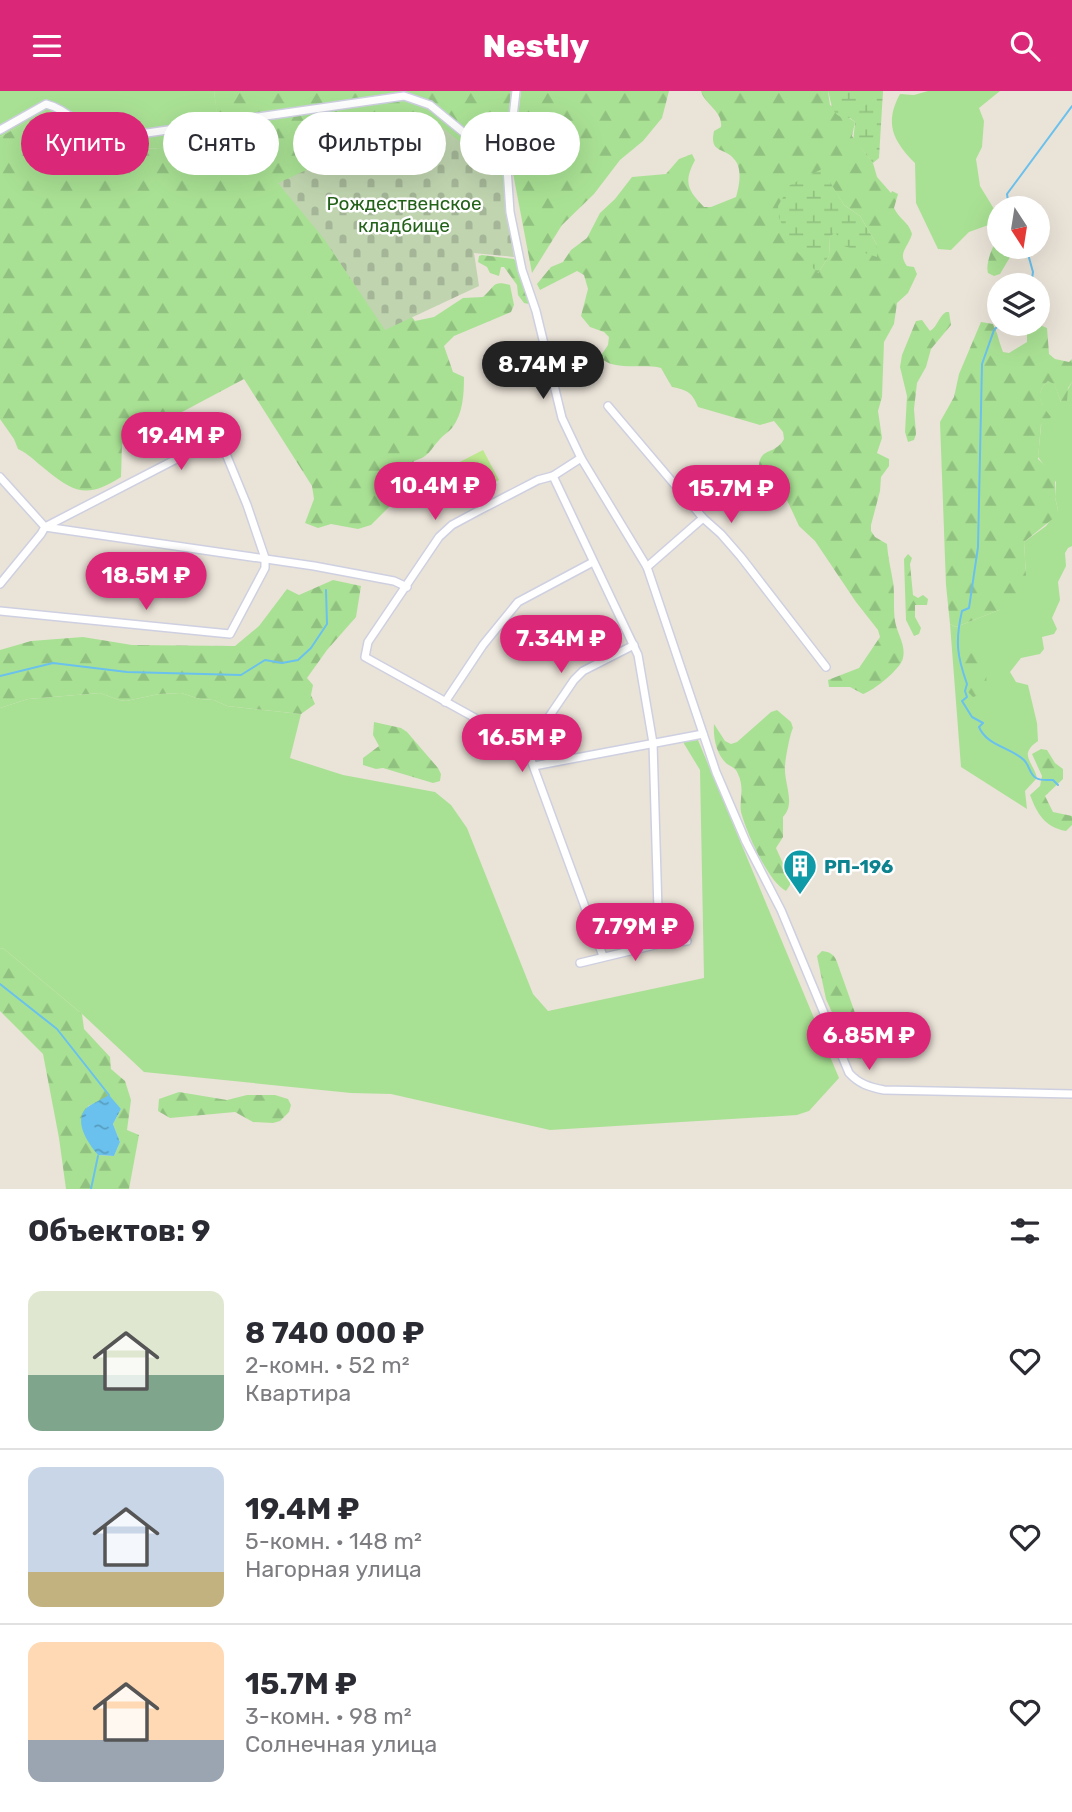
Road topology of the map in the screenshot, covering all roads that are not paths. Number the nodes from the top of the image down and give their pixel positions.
1 (516, 91) edge
2 (514, 112) edge
3 (0, 130) edge
4 (460, 130) edge
5 (508, 175) edge
6 (608, 407) dead end
7 (581, 458) junction
8 (553, 476) junction
9 (0, 477) edge
10 (703, 518) junction
11 (45, 527) junction
12 (265, 558) junction
13 (593, 562) junction
14 (648, 567) junction
15 (0, 584) edge
16 (407, 587) junction
17 (0, 611) edge
18 (634, 645) junction
19 (827, 667) dead end
20 (445, 702) junction
21 (703, 734) junction
22 (653, 743) junction
23 (527, 750) junction
24 (534, 766) junction
25 (687, 941) dead end
26 (659, 944) junction
27 (603, 956) junction
28 (580, 963) dead end
29 (1072, 1094) edge

1 - 2 street
3 - 4 street
5 - 7 street
6 - 10 street
7 - 8 street
7 - 14 street
8 - 13 street
8 - 16 street
9 - 11 street
10 - 14 street
10 - 19 street
11 - 12 street
11 - 12 street
11 - 15 street
12 - 16 street
12 - 17 street
13 - 18 street
13 - 20 street
14 - 21 street
16 - 20 street
18 - 22 street
18 - 23 street
20 - 23 street
21 - 22 street
21 - 29 street
22 - 24 street
22 - 26 street
23 - 24 street
24 - 27 street
25 - 26 street
26 - 27 street
27 - 28 street

